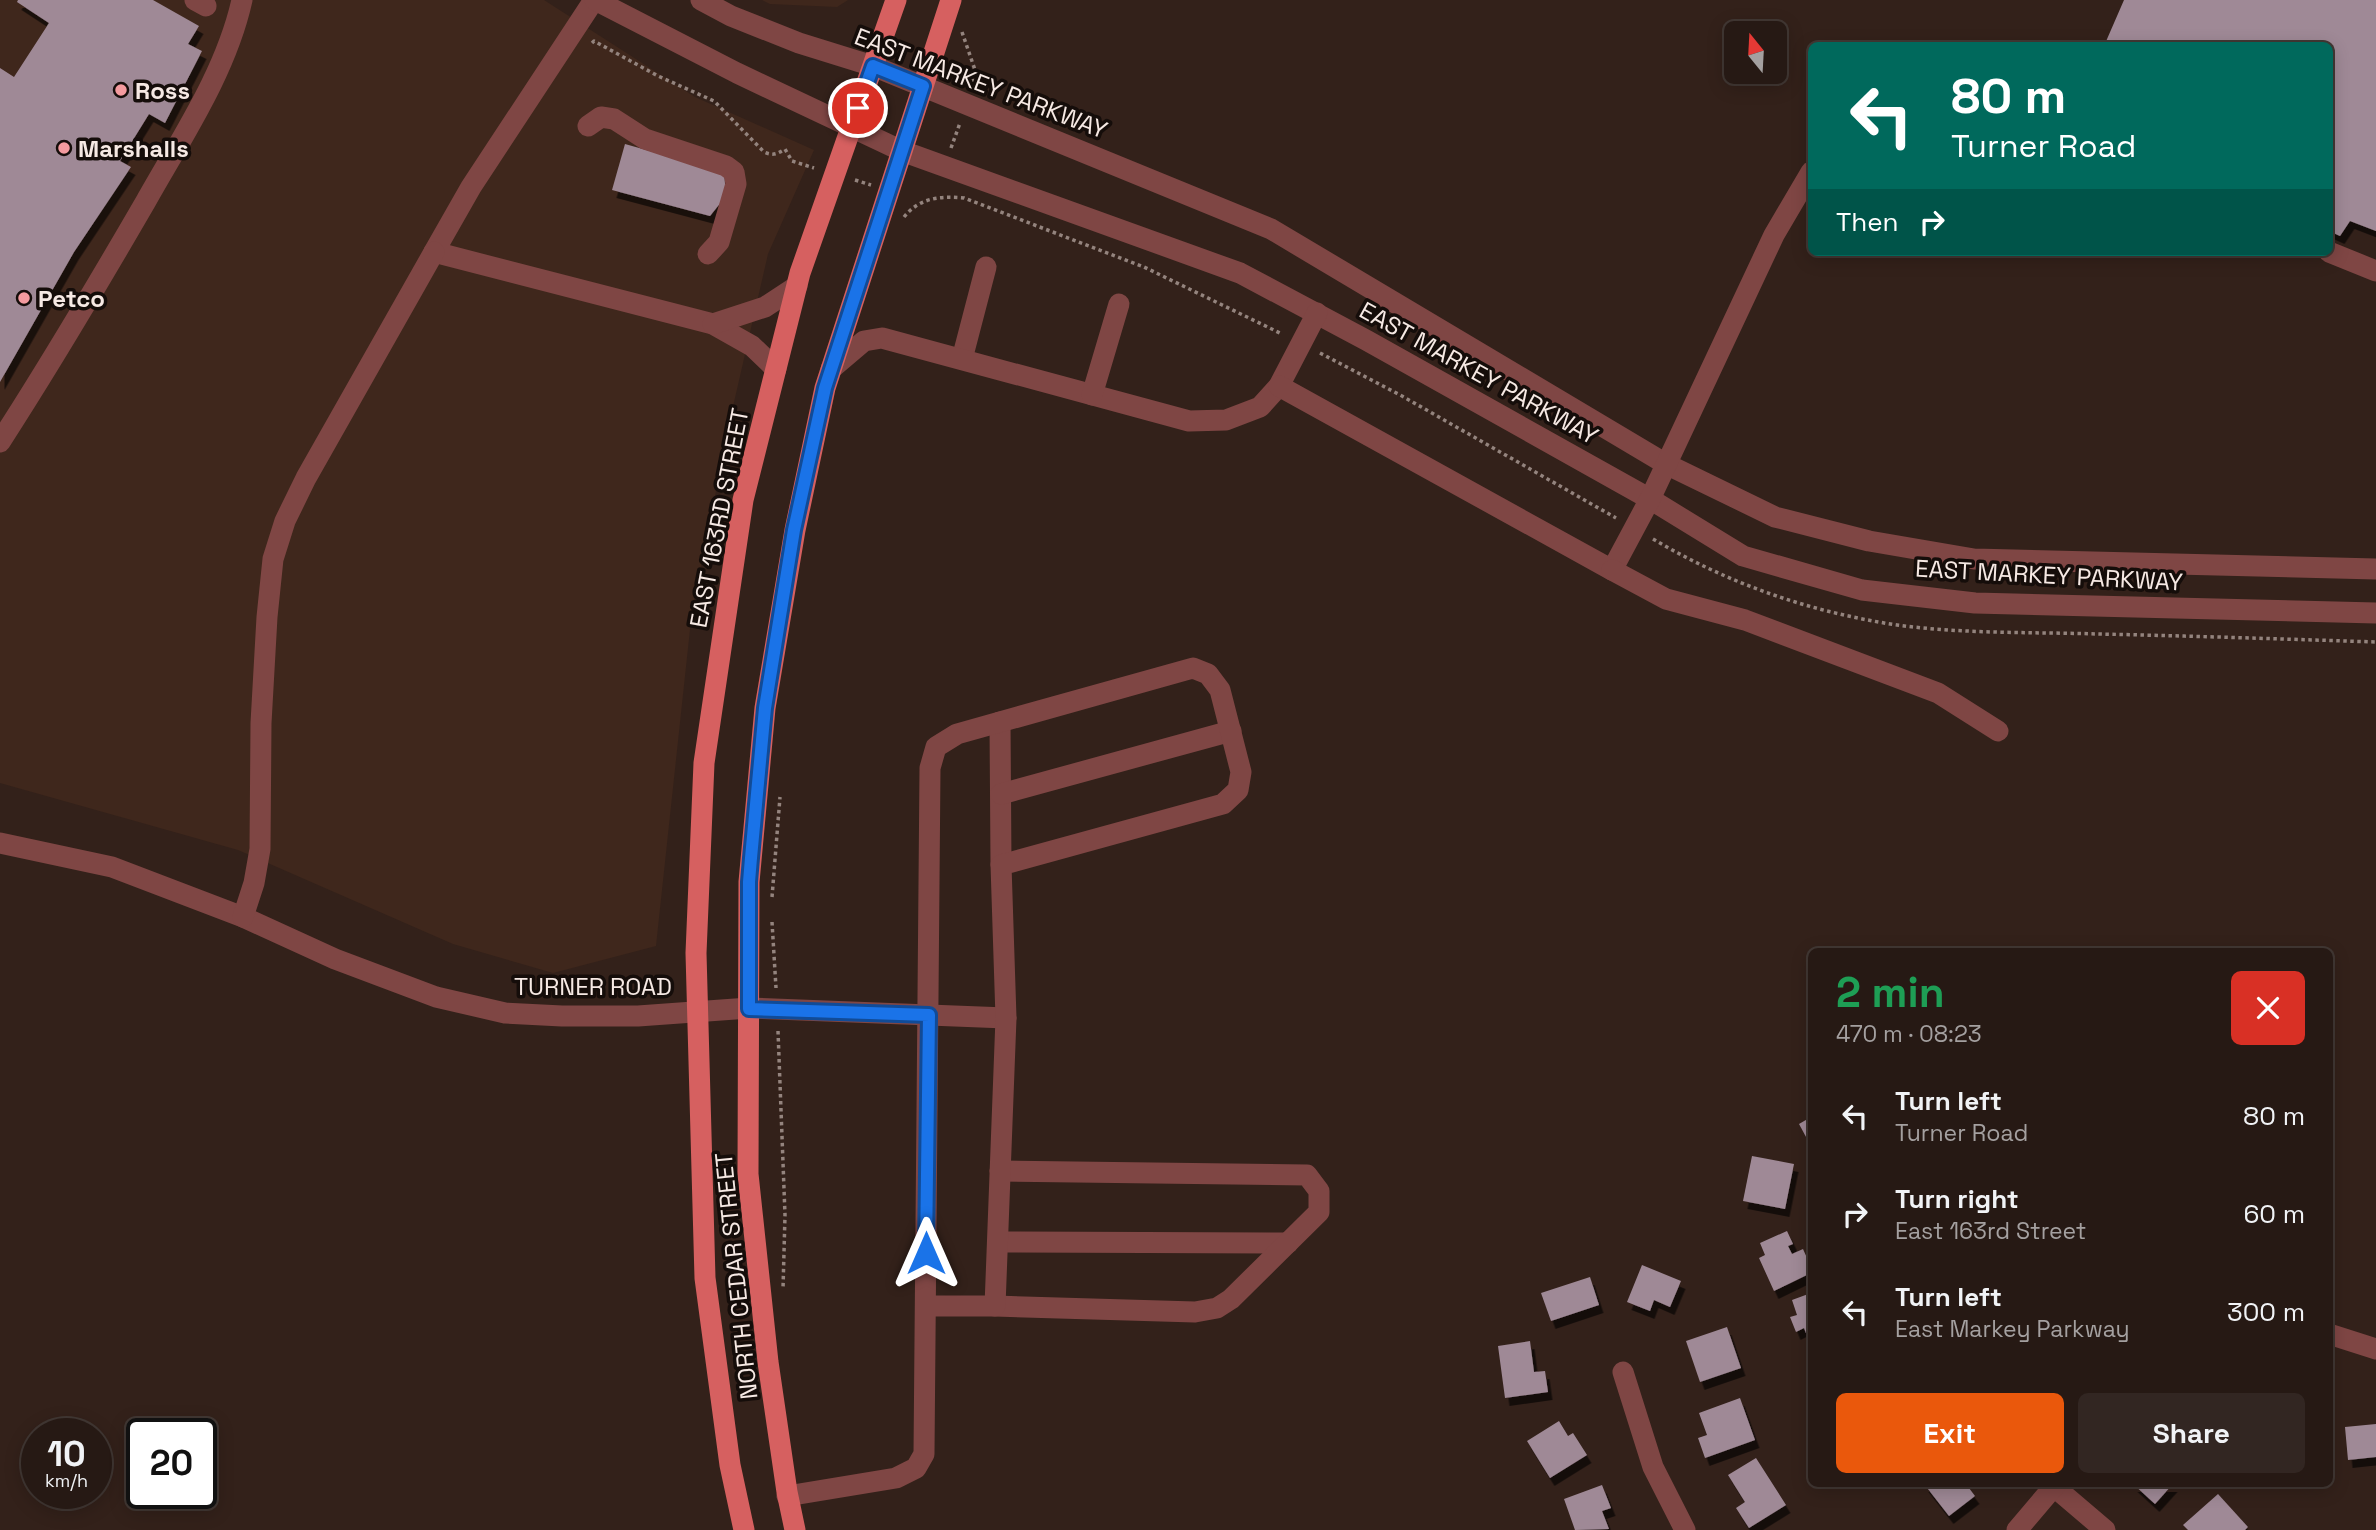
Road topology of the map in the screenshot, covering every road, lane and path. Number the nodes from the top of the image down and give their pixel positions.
1 (242, 0) edge
2 (595, 0) edge
3 (701, 0) edge
4 (896, 0) edge
5 (951, 0) edge
6 (591, 45) dead end
7 (873, 66) junction
8 (923, 86) junction
9 (588, 126) dead end
10 (851, 129) junction
11 (902, 151) junction
12 (835, 173) junction
13 (1808, 177) edge
14 (889, 191) junction
15 (923, 201) junction
16 (902, 221) dead end
17 (434, 253) junction
18 (708, 254) dead end
19 (2333, 254) edge
20 (986, 267) dead end
21 (2376, 271) edge
22 (797, 286) junction
23 (1119, 304) dead end
24 (1317, 313) junction
25 (713, 324) junction
26 (1301, 344) junction
27 (962, 359) junction
28 (776, 369) junction
29 (831, 369) junction
30 (1279, 386) junction
31 (1092, 395) junction
32 (0, 442) edge
33 (1666, 464) junction
34 (1650, 499) junction
35 (1635, 529) junction
36 (2376, 569) edge
37 (1612, 570) junction
38 (2376, 613) edge
39 (2376, 642) edge
40 (1000, 722) junction
41 (1231, 731) junction
42 (1998, 731) dead end
43 (781, 786) dead end
44 (1001, 794) junction
45 (0, 843) edge
46 (1001, 865) junction
47 (771, 909) dead end
48 (243, 917) junction
49 (772, 922) dead end
50 (778, 1010) junction
51 (749, 1012) junction
52 (929, 1015) junction
53 (696, 1017) junction
54 (1006, 1018) junction
55 (1000, 1171) junction
56 (998, 1242) junction
57 (1288, 1243) junction
58 (783, 1290) dead end
59 (926, 1306) junction
60 (995, 1306) junction
61 (2333, 1335) edge
62 (2376, 1349) edge
63 (1623, 1372) dead end
64 (2052, 1487) edge
65 (2056, 1487) edge
66 (787, 1496) junction
67 (744, 1530) edge
68 (795, 1530) edge
69 (1685, 1530) edge
70 (2017, 1530) edge
71 (2105, 1530) edge

1 - 32 street
2 - 10 street, EAST MARKEY PARKWAY
2 - 17 street
3 - 7 street, EAST MARKEY PARKWAY
4 - 7 main road, EAST 163RD STREET
5 - 8 main road
6 - 12 path
7 - 8 street, EAST MARKEY PARKWAY
7 - 10 main road, EAST 163RD STREET
8 - 11 main road
8 - 33 street, EAST MARKEY PARKWAY
9 - 18 street
10 - 11 street, EAST MARKEY PARKWAY
10 - 12 main road, EAST 163RD STREET
11 - 14 main road
11 - 24 street, EAST MARKEY PARKWAY
12 - 14 path
12 - 22 main road, EAST 163RD STREET
13 - 33 street
14 - 15 path
14 - 29 main road
15 - 16 path
15 - 26 path
17 - 25 street
17 - 48 street
19 - 21 street
20 - 27 street
22 - 25 street
22 - 28 main road, EAST 163RD STREET
23 - 31 street
24 - 26 street
24 - 34 street, EAST MARKEY PARKWAY
25 - 28 street
26 - 30 street
26 - 35 path
27 - 29 street
27 - 31 street
28 - 53 main road, EAST 163RD STREET
29 - 51 main road
30 - 31 street
30 - 37 street
33 - 34 street
33 - 36 street, EAST MARKEY PARKWAY
34 - 35 street
34 - 38 street, EAST MARKEY PARKWAY
35 - 37 street
35 - 39 path
37 - 42 street
40 - 41 street
40 - 44 street
40 - 52 street
41 - 44 street
41 - 46 street
43 - 47 path
44 - 46 street
45 - 48 street, TURNER ROAD
46 - 54 street
48 - 53 street, TURNER ROAD
49 - 50 path
50 - 51 street, TURNER ROAD
50 - 52 street, TURNER ROAD
50 - 58 path
51 - 53 street, TURNER ROAD
51 - 66 main road, NORTH CEDAR STREET
52 - 54 street, TURNER ROAD
52 - 59 street
53 - 67 main road, NORTH CEDAR STREET
54 - 55 street
55 - 56 street
55 - 57 street
56 - 57 street
56 - 60 street
57 - 60 street
59 - 60 street
59 - 66 street
61 - 62 street
63 - 69 street
64 - 70 street
65 - 71 street
66 - 68 main road, NORTH CEDAR STREET

